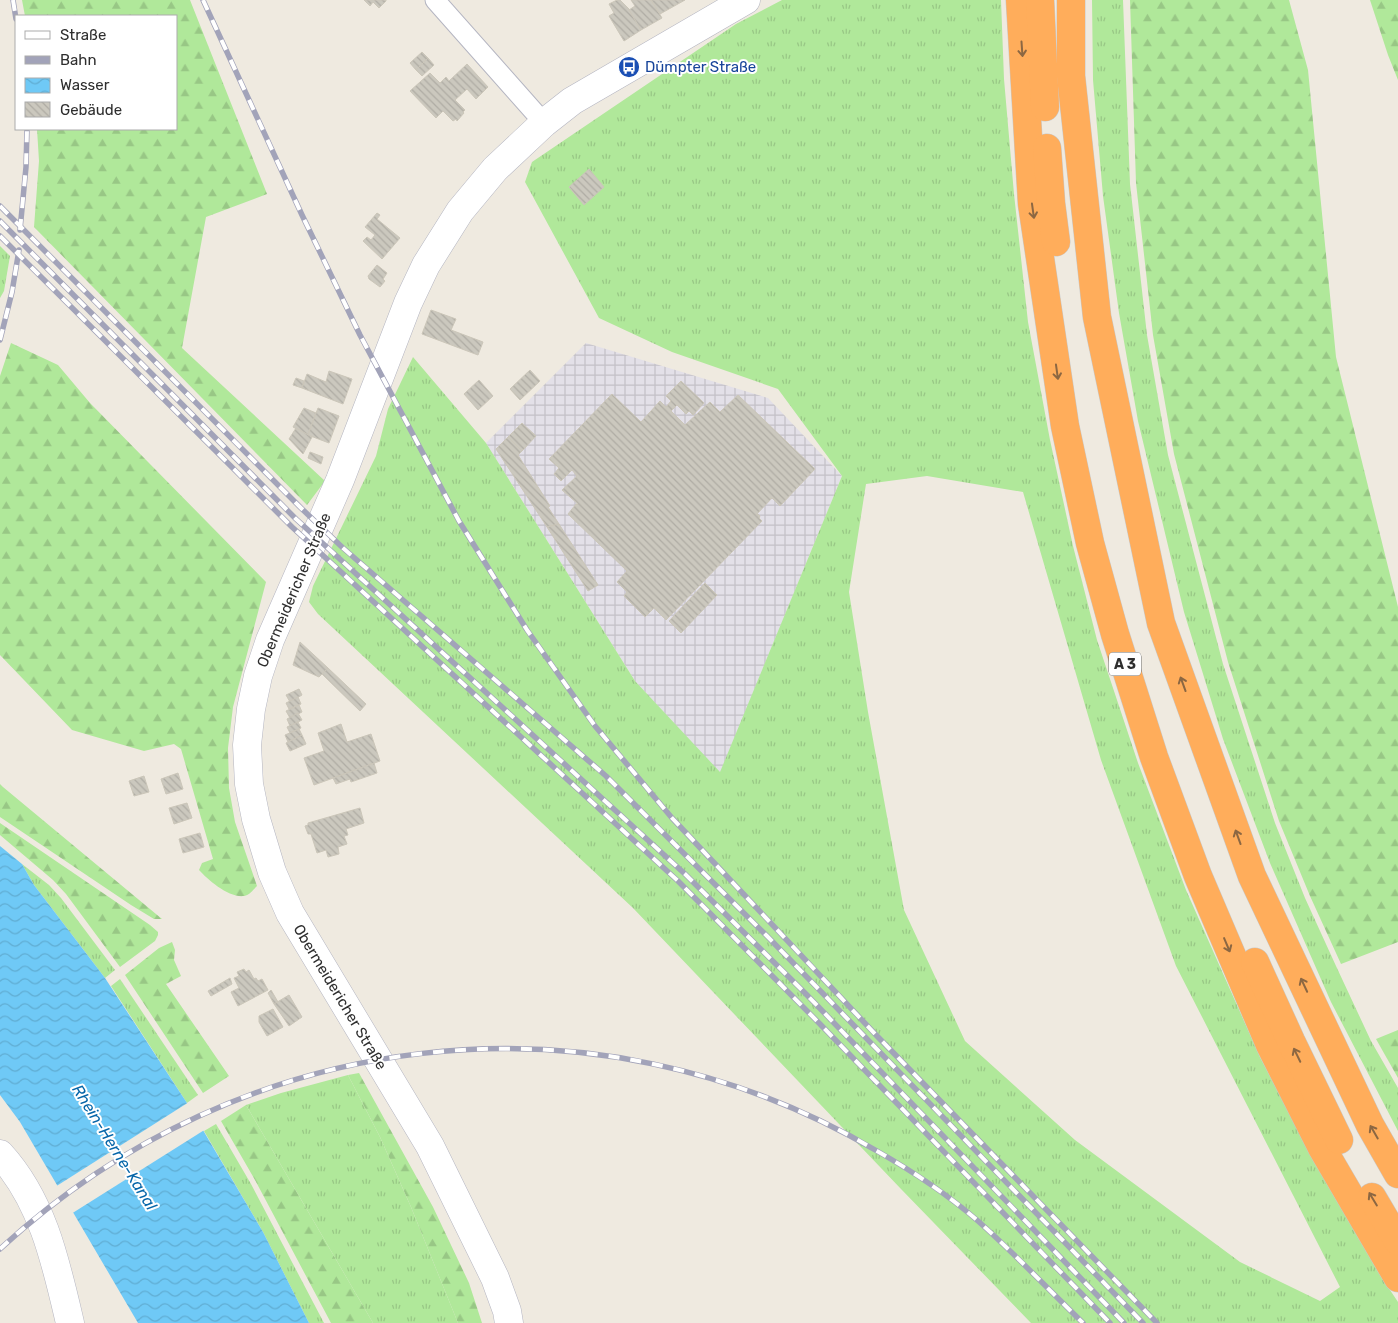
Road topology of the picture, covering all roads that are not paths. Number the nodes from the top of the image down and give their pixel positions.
1 (435, 0) edge
2 (1020, 0) edge
3 (1040, 0) edge
4 (1071, 0) edge
5 (741, 1) edge
6 (544, 123) junction
7 (0, 1154) edge
8 (1398, 1174) edge
9 (1398, 1241) edge
10 (1398, 1278) edge
11 (70, 1323) edge
12 (509, 1323) edge

1 - 6 street
2 -> 10 highway, A 3
9 -> 3 highway, A 3
8 -> 4 highway
5 - 6 main road, Obermeidericher Straße
6 - 12 main road, Obermeidericher Straße
7 - 11 main road

